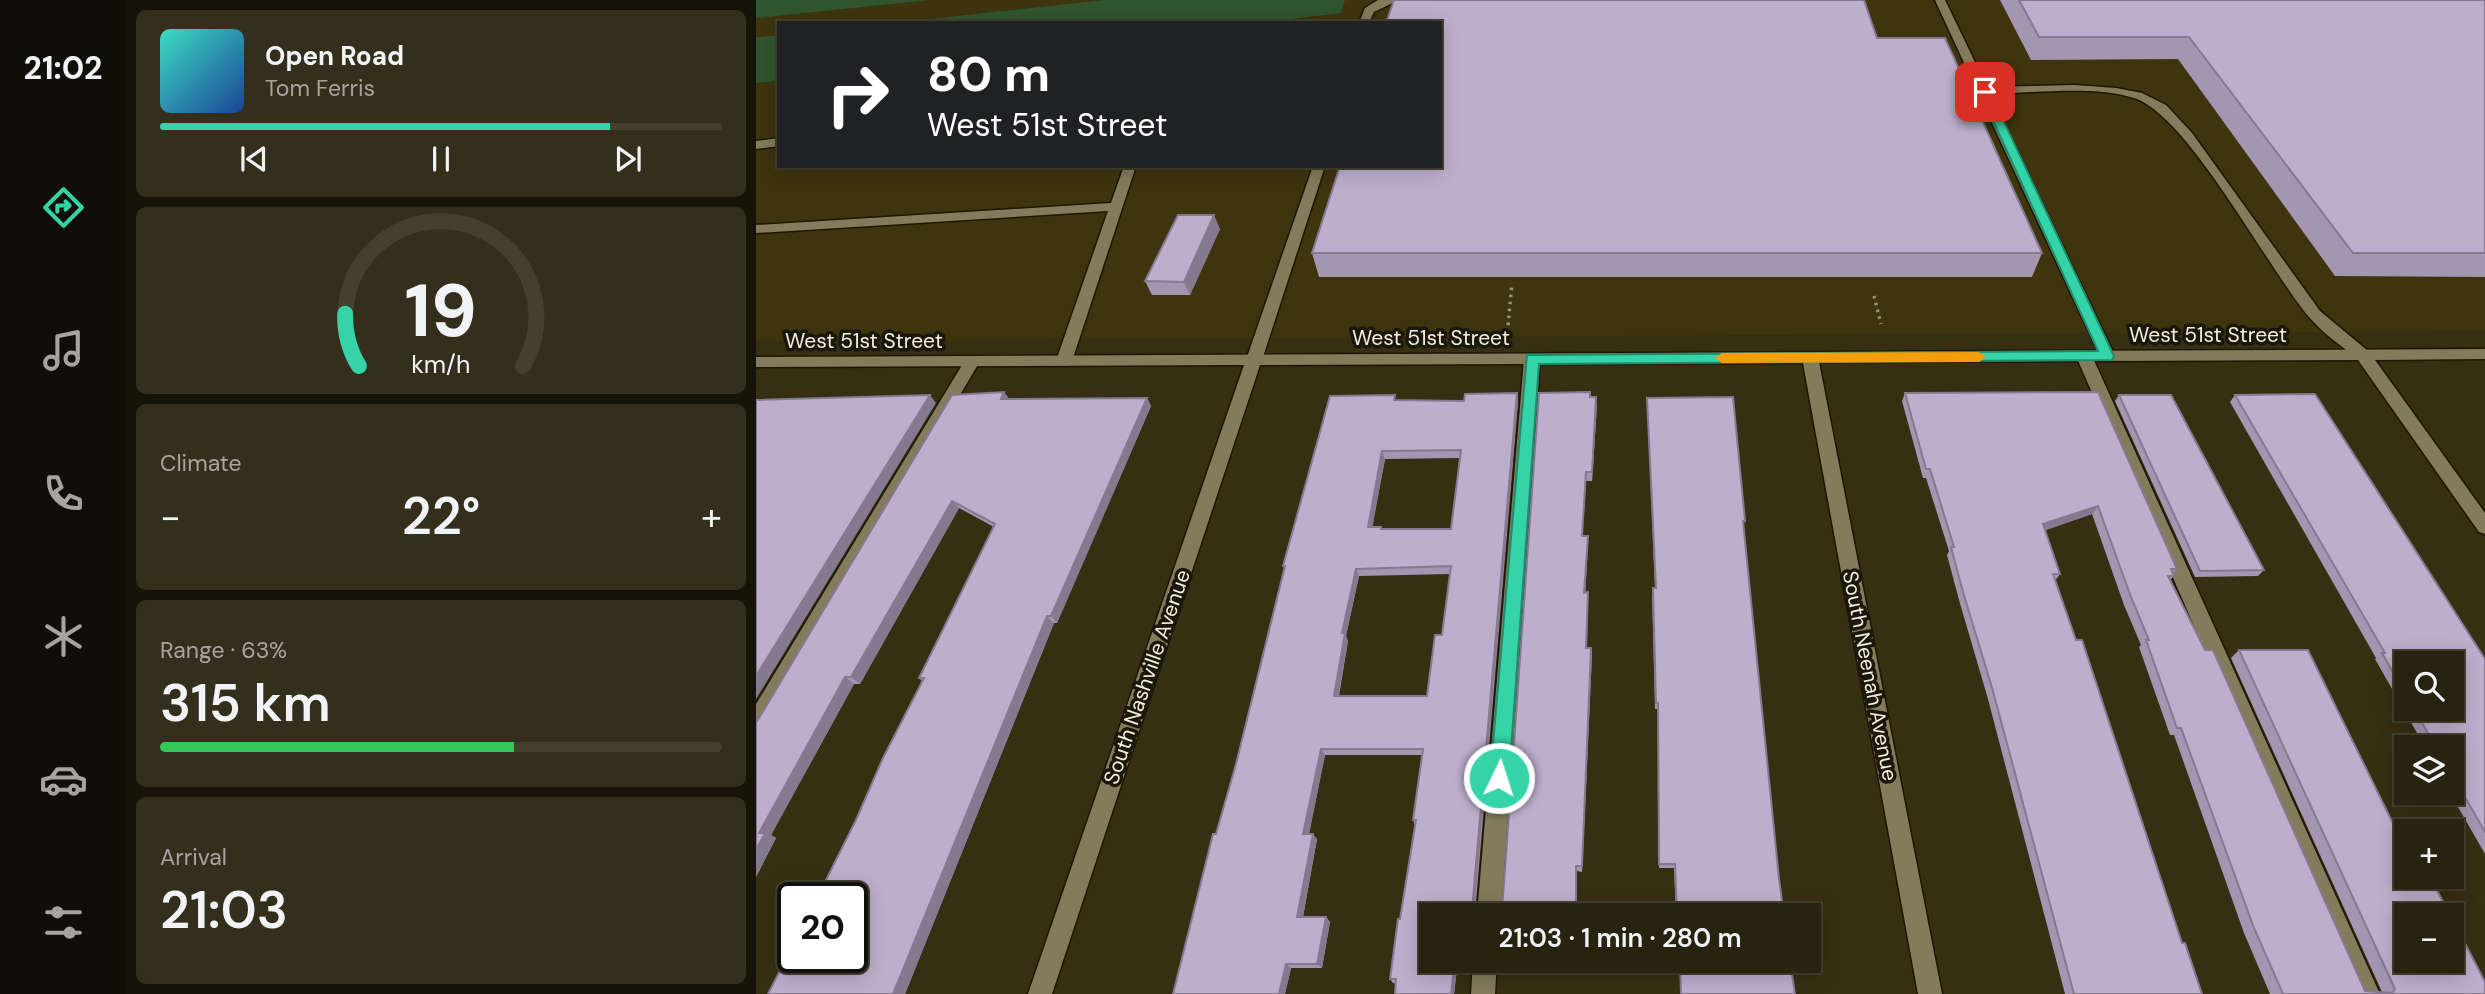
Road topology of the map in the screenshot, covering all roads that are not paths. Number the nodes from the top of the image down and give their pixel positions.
1 (1394, 0) edge
2 (1940, 0) edge
3 (1365, 21) edge
4 (1985, 92) junction
5 (777, 142) edge
6 (756, 145) edge
7 (1129, 168) edge
8 (1318, 168) edge
9 (1116, 207) junction
10 (756, 229) edge
11 (2485, 354) edge
12 (2363, 355) junction
13 (2084, 356) junction
14 (2107, 356) junction
15 (1810, 358) junction
16 (1532, 359) junction
17 (1254, 360) junction
18 (972, 361) junction
19 (1064, 361) junction
20 (756, 362) edge
21 (2485, 527) edge
22 (756, 723) edge
23 (1490, 903) edge
24 (1484, 973) edge
25 (1040, 994) edge
26 (1483, 994) edge
27 (1930, 994) edge
28 (2368, 994) edge

1 - 3 street
2 - 4 street
4 - 12 street
4 - 14 street
5 - 6 street
7 - 9 street
8 - 17 street, South Nashville Avenue
9 - 10 street
9 - 19 street
11 - 12 street, West 51st Street
12 - 14 street, West 51st Street
12 - 21 street
13 - 14 street, West 51st Street
13 - 15 street, West 51st Street
13 - 28 street
15 - 16 street, West 51st Street
15 - 27 street, South Neenah Avenue
16 - 17 street, West 51st Street
16 - 23 street
17 - 19 street, West 51st Street
17 - 25 street, South Nashville Avenue
18 - 19 street, West 51st Street
18 - 20 street, West 51st Street
18 - 22 street
24 - 26 street

